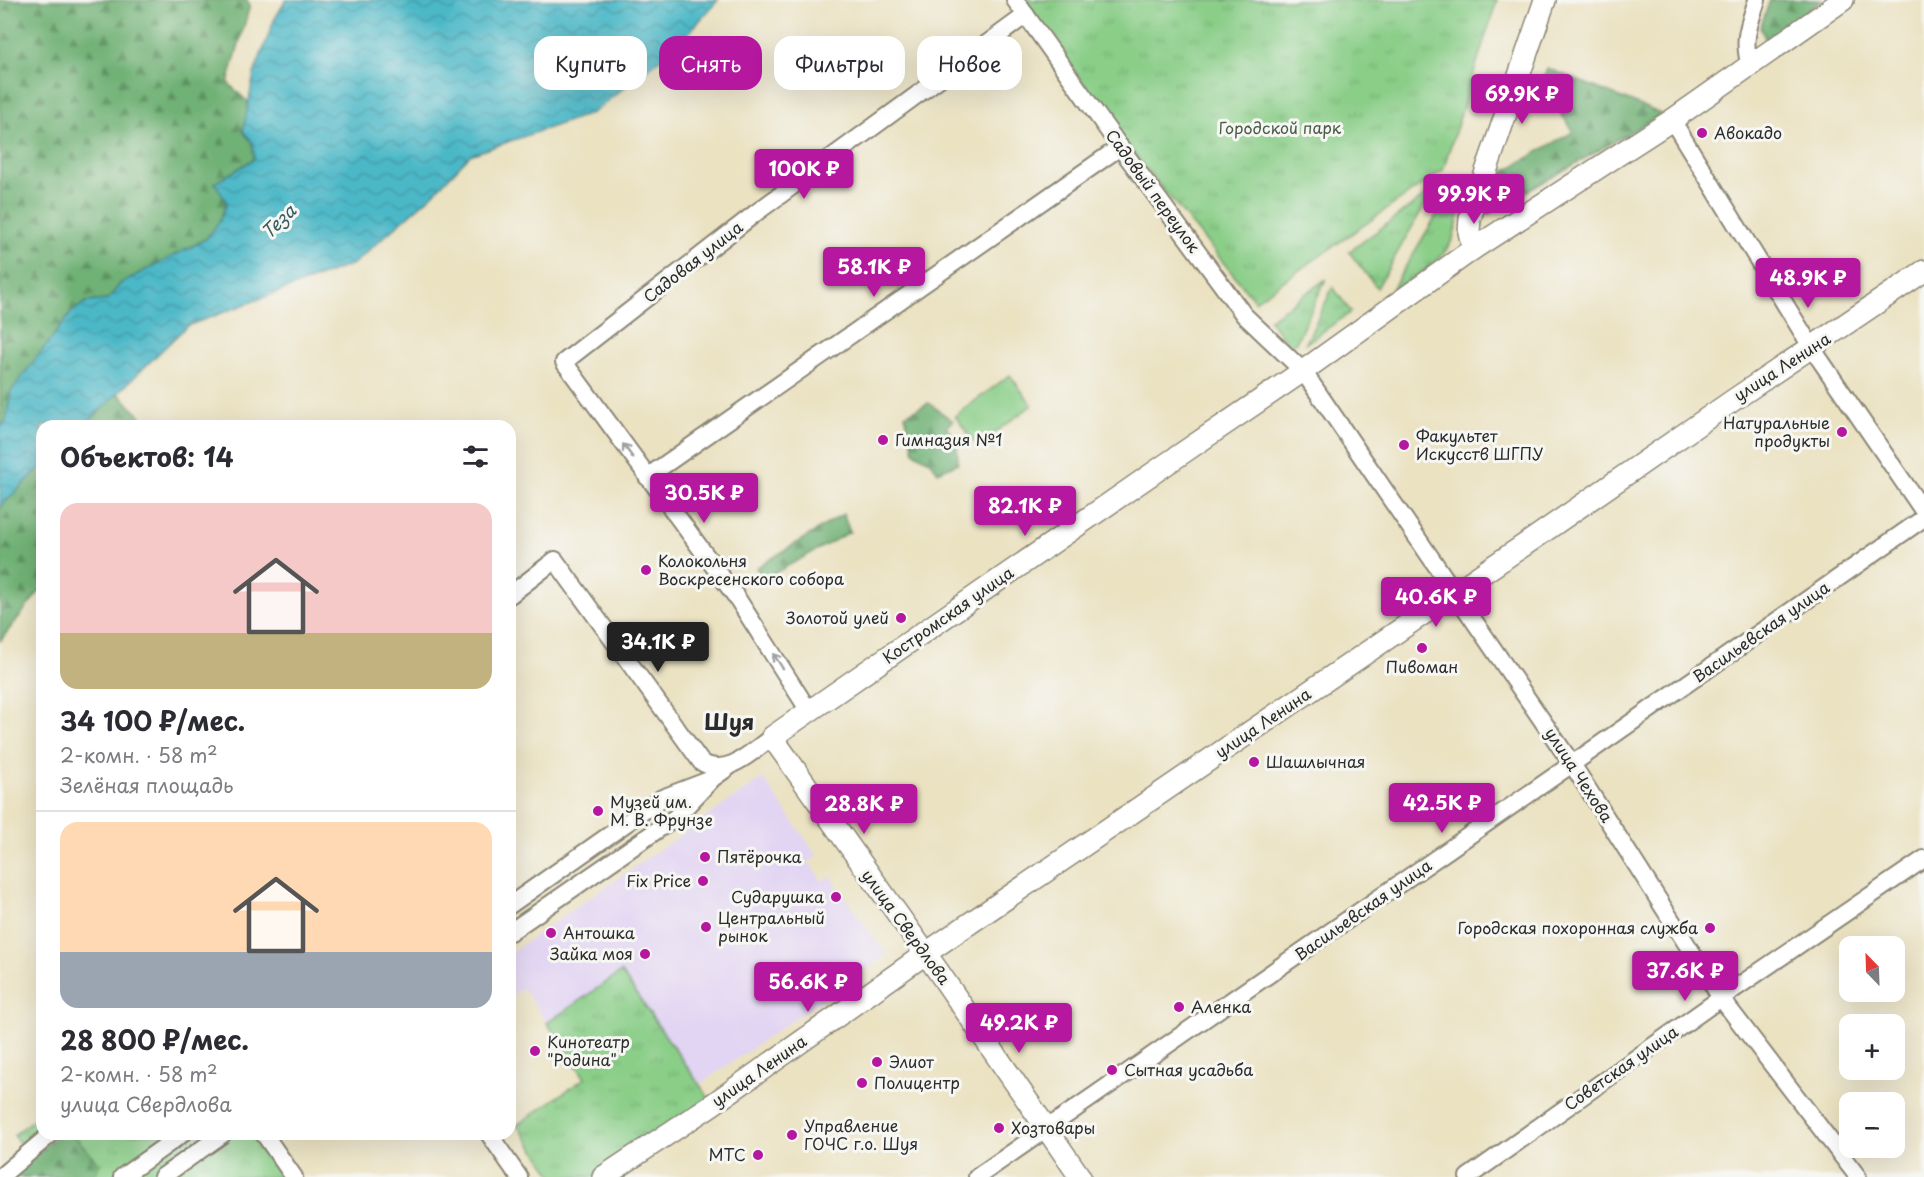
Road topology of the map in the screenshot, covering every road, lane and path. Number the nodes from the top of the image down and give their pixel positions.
1 (1016, 0) edge
2 (1545, 0) edge
3 (1757, 0) edge
4 (1843, 0) edge
5 (1026, 15) junction
6 (1750, 66) junction
7 (1672, 120) junction
8 (1120, 147) junction
9 (1473, 249) junction
10 (1924, 271) edge
11 (1812, 348) junction
12 (1303, 371) junction
13 (647, 477) junction
14 (1924, 512) edge
15 (1924, 518) edge
16 (516, 590) edge
17 (1455, 592) junction
18 (809, 711) junction
19 (772, 737) junction
20 (1572, 765) junction
21 (731, 766) junction
22 (712, 778) junction
23 (1924, 859) edge
24 (516, 901) edge
25 (516, 928) edge
26 (926, 954) junction
27 (1721, 998) junction
28 (1047, 1130) junction
29 (44, 1140) edge
30 (174, 1140) edge
31 (214, 1140) edge
32 (268, 1140) edge
33 (493, 1140) edge
34 (0, 1176) edge
35 (122, 1177) edge
36 (162, 1177) edge
37 (294, 1177) edge
38 (519, 1177) edge
39 (603, 1177) edge
40 (977, 1177) edge
41 (1080, 1177) edge
42 (1467, 1177) edge
43 (1858, 1177) edge

1 - 5 street, Садовый переулок
2 - 9 main road
3 - 6 street
4 - 6 main road, Костромская улица
5 - 8 street, Садовый переулок
13 -> 5 street, Садовая улица
6 - 7 main road, Костромская улица
7 - 9 main road, Костромская улица
7 - 11 street
8 - 12 street, Садовый переулок
8 - 13 street
9 - 12 main road, Костромская улица
10 - 11 main road, улица Ленина
11 - 14 street
11 - 17 main road, улица Ленина
12 - 17 street, улица Чехова
12 - 18 main road, Костромская улица
18 -> 13 street
15 - 20 street, Васильевская улица
16 - 21 street
17 - 20 street, улица Чехова
17 - 26 main road, улица Ленина
18 - 19 main road, Костромская улица
19 - 21 street
19 - 26 main road, улица Свердлова
20 - 27 street, улица Чехова
20 - 28 street, Васильевская улица
21 - 22 street
22 - 24 street
22 - 25 street
23 - 27 street, Советская улица
26 - 28 main road, улица Свердлова
26 - 39 main road, улица Ленина
27 - 42 street, Советская улица
27 - 43 street, улица Чехова
28 - 40 street, Васильевская улица
28 - 41 main road, улица Свердлова
29 - 34 street
30 - 35 street
31 - 36 street
32 - 37 street
33 - 38 street

